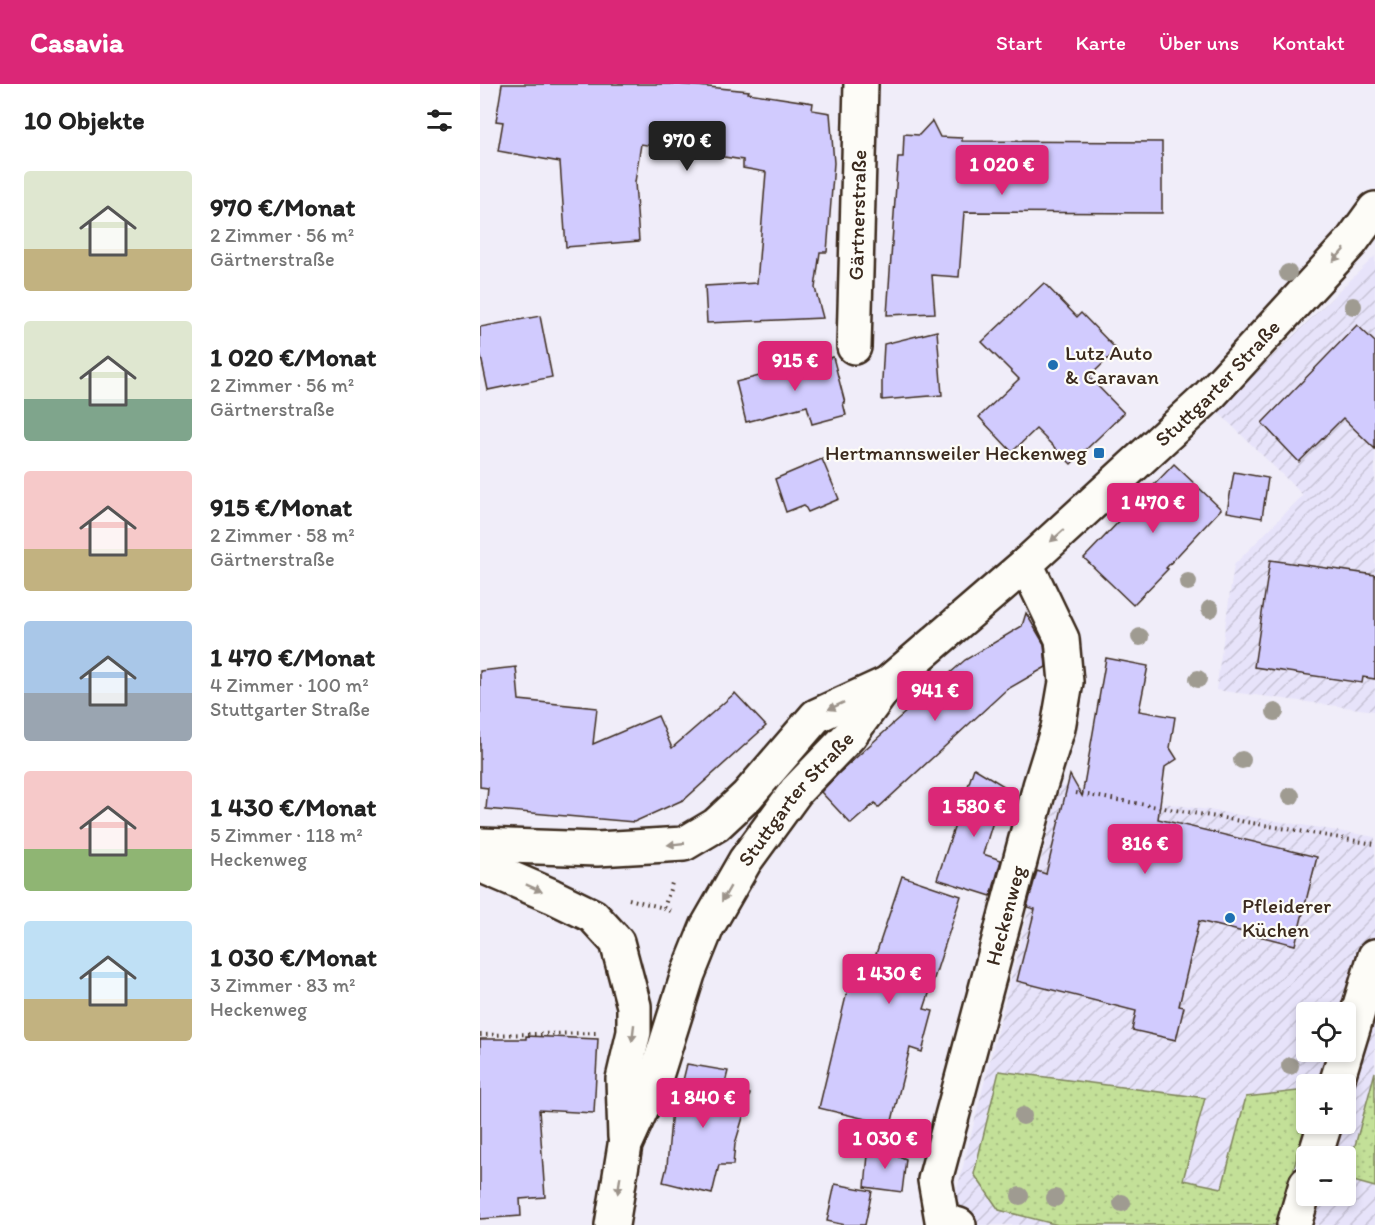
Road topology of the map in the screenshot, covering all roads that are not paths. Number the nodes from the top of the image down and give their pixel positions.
1 (861, 84) edge
2 (1375, 209) edge
3 (854, 347) dead end
4 (1026, 564) junction
5 (889, 682) junction
6 (480, 845) edge
7 (480, 865) edge
8 (1375, 956) edge
9 (1339, 1074) edge
10 (625, 1145) junction
11 (1300, 1206) edge
12 (612, 1225) edge
13 (958, 1225) edge
14 (1294, 1225) edge

1 - 3 main road, Gärtnerstraße
2 -> 4 main road, Stuttgarter Straße
4 - 5 main road, Stuttgarter Straße
4 - 13 main road, Heckenweg
5 -> 6 main road
5 -> 10 main road, Stuttgarter Straße
7 -> 10 main road
8 - 9 main road
10 -> 12 main road, Stuttgarter Straße
11 - 14 main road

